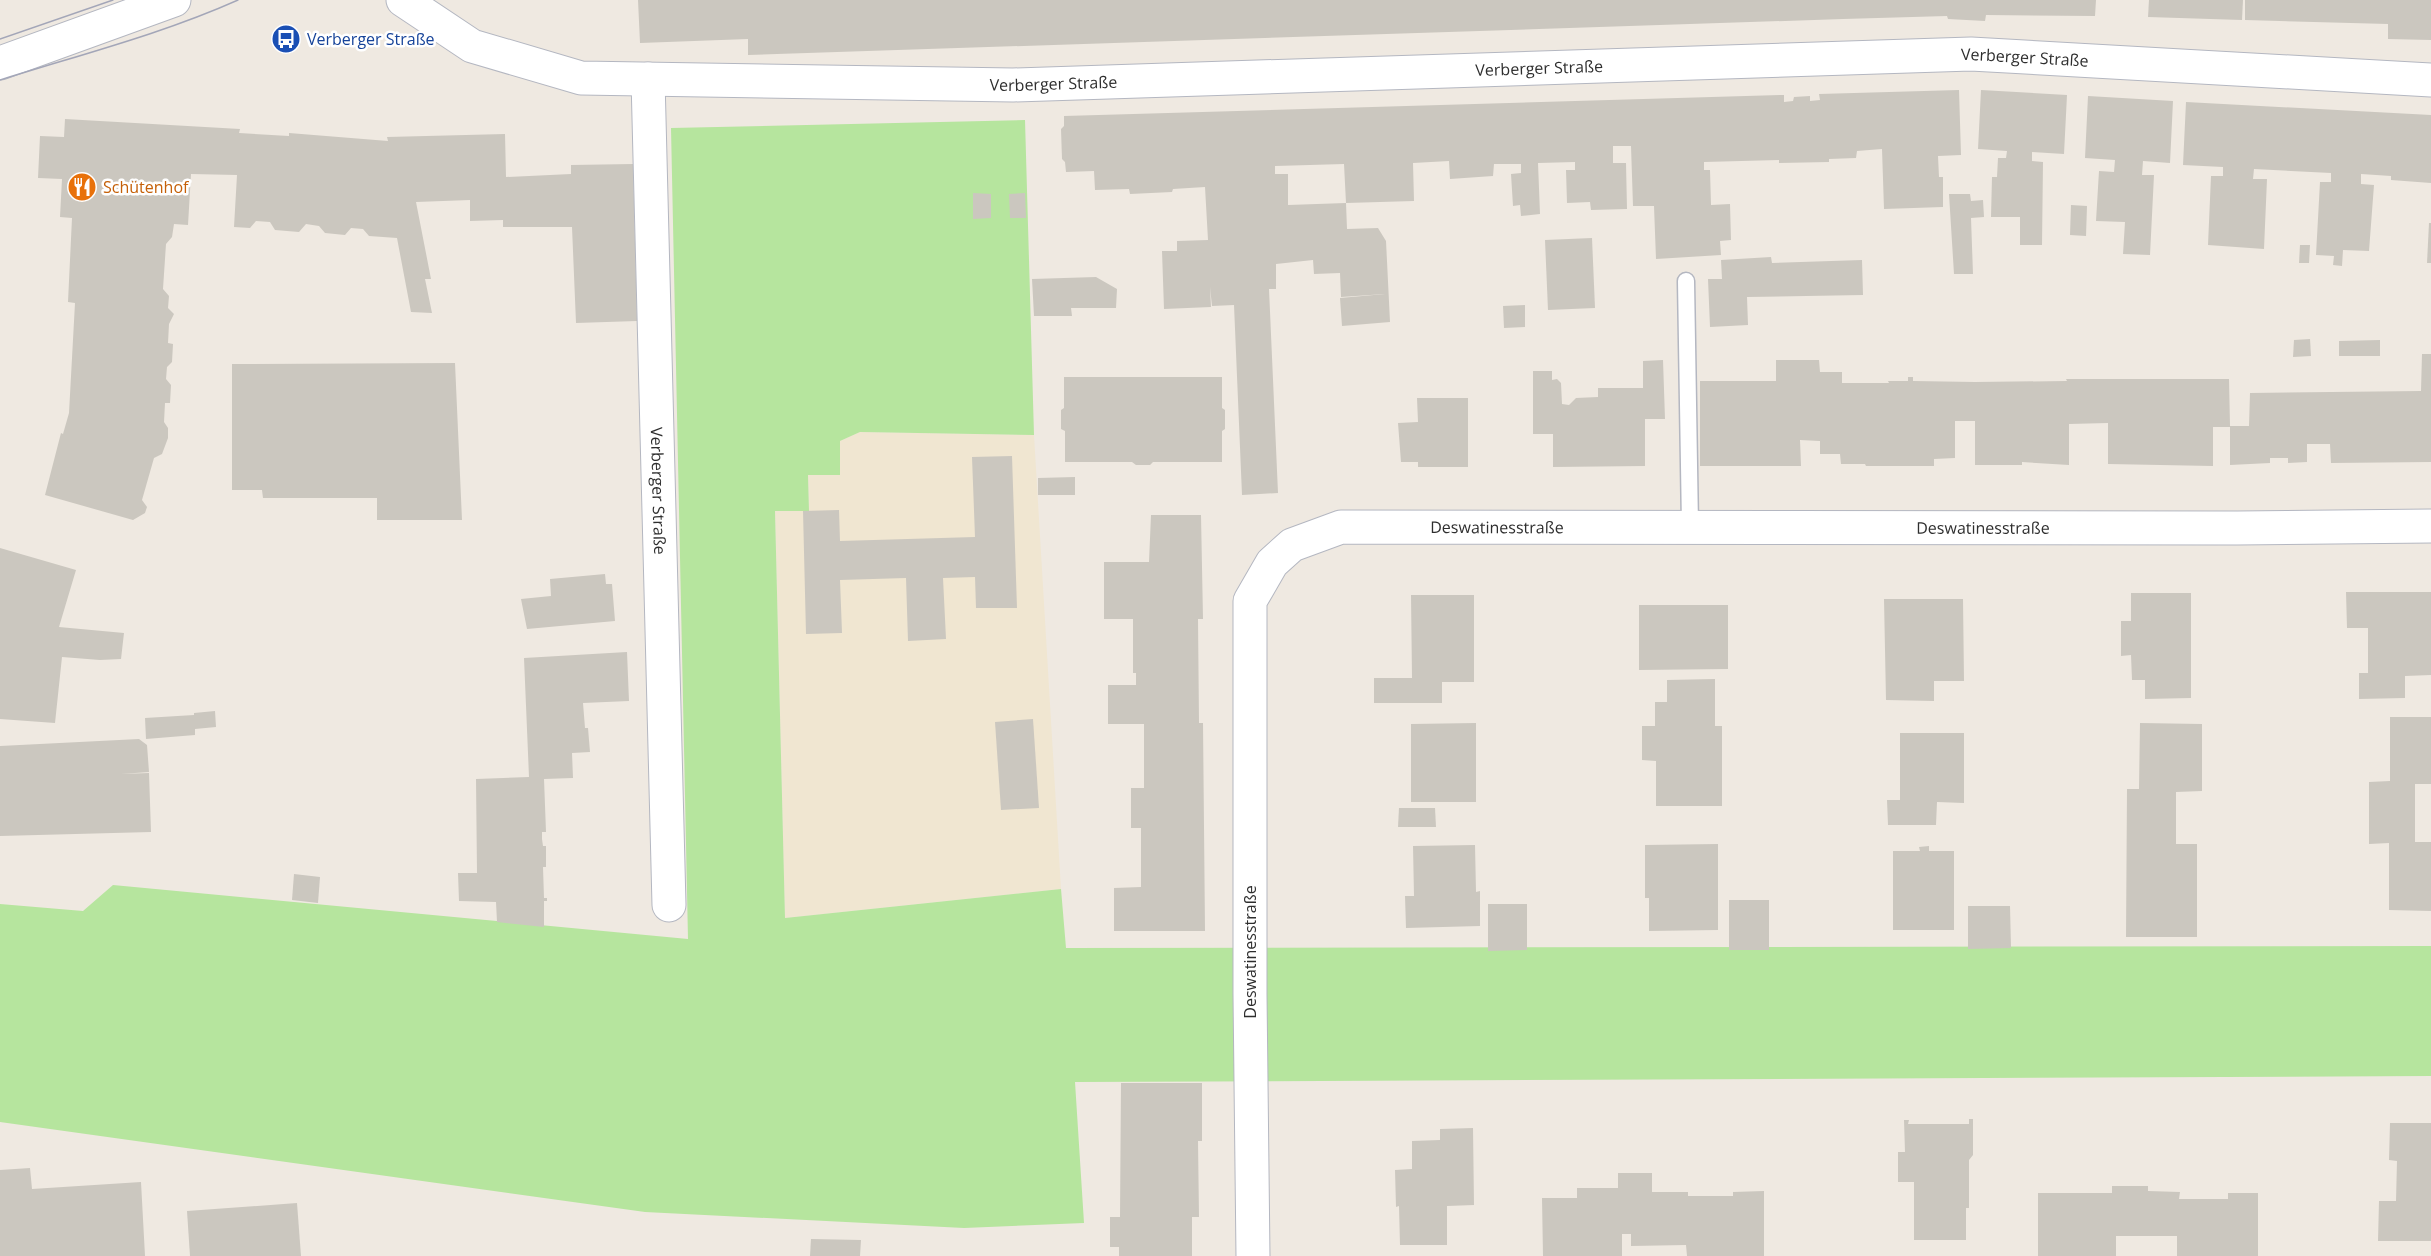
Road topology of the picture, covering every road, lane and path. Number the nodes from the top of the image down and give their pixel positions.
1 (174, 0) edge
2 (403, 0) edge
3 (0, 63) edge
4 (648, 79) junction
5 (2431, 80) edge
6 (1686, 281) dead end
7 (1690, 526) junction
8 (2431, 526) edge
9 (669, 905) dead end
10 (1253, 1256) edge

1 - 3 street
2 - 4 street, Verberger Straße
4 - 5 street, Verberger Straße
4 - 9 street, Verberger Straße
6 - 7 lane
7 - 8 street, Deswatinesstraße
7 - 10 street, Deswatinesstraße

